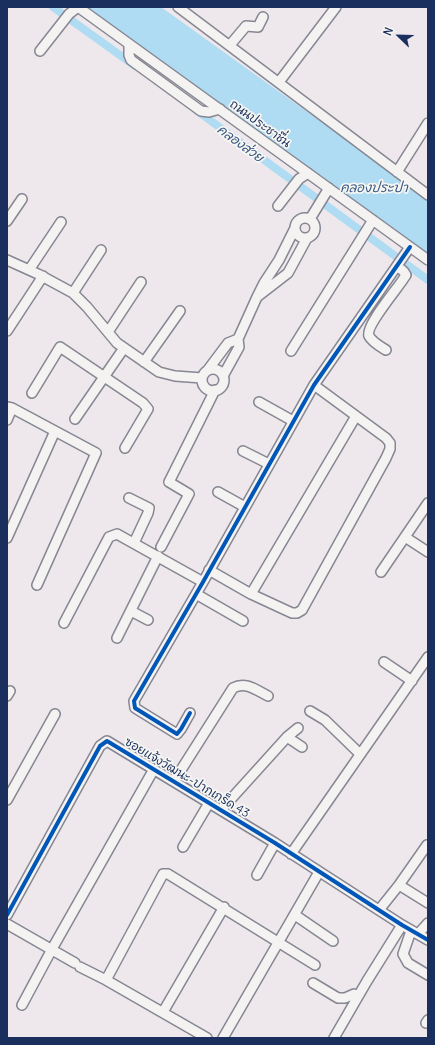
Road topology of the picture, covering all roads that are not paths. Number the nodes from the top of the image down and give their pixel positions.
1 (78, 7) edge
2 (178, 7) edge
3 (336, 7) edge
4 (263, 17) dead end
5 (230, 45) junction
6 (40, 51) dead end
7 (279, 82) junction
8 (428, 122) edge
9 (397, 172) junction
10 (308, 173) junction
11 (426, 190) edge
12 (326, 192) junction
13 (22, 199) dead end
14 (278, 206) dead end
15 (310, 219) junction
16 (7, 221) edge
17 (61, 222) dead end
18 (370, 224) junction
19 (294, 230) junction
20 (307, 238) junction
21 (101, 250) dead end
22 (408, 251) junction
23 (7, 260) edge
24 (428, 260) edge
25 (396, 267) junction
26 (29, 270) junction
27 (43, 276) junction
28 (141, 282) dead end
29 (73, 293) junction
30 (257, 297) junction
31 (180, 311) dead end
32 (7, 331) edge
33 (108, 332) junction
34 (238, 339) junction
35 (124, 348) junction
36 (386, 350) dead end
37 (291, 351) dead end
38 (144, 362) junction
39 (205, 374) junction
40 (223, 376) junction
41 (104, 377) junction
42 (314, 385) junction
43 (215, 390) junction
44 (32, 393) dead end
45 (259, 402) dead end
46 (10, 408) edge
47 (356, 416) junction
48 (75, 419) dead end
49 (7, 420) edge
50 (293, 421) junction
51 (55, 431) junction
52 (125, 448) dead end
53 (243, 451) dead end
54 (269, 464) junction
55 (218, 492) dead end
56 (129, 498) dead end
57 (428, 503) edge
58 (245, 507) junction
59 (405, 537) junction
60 (7, 538) edge
61 (134, 543) junction
62 (159, 552) junction
63 (428, 552) edge
64 (209, 570) junction
65 (382, 572) dead end
66 (203, 582) junction
67 (37, 585) dead end
68 (196, 594) junction
69 (251, 594) junction
70 (131, 611) junction
71 (148, 620) dead end
72 (243, 621) dead end
73 (64, 624) dead end
74 (117, 638) dead end
75 (428, 657) edge
76 (384, 662) dead end
77 (412, 681) junction
78 (268, 696) dead end
79 (310, 711) dead end
80 (190, 713) dead end
81 (55, 714) dead end
82 (298, 728) dead end
83 (287, 737) junction
84 (302, 747) dead end
85 (360, 754) junction
86 (154, 769) junction
87 (174, 781) junction
88 (7, 800) edge
89 (209, 803) junction
90 (221, 810) junction
91 (275, 843) junction
92 (427, 844) edge
93 (183, 847) dead end
94 (291, 854) junction
95 (319, 872) junction
96 (257, 875) dead end
97 (400, 885) junction
98 (428, 903) edge
99 (224, 907) junction
100 (379, 910) junction
101 (7, 915) edge
102 (295, 915) junction
103 (428, 923) edge
104 (7, 924) edge
105 (402, 925) junction
106 (415, 932) junction
107 (428, 940) edge
108 (333, 941) dead end
109 (278, 942) junction
110 (52, 949) junction
111 (315, 964) dead end
112 (428, 975) edge
113 (106, 980) junction
114 (313, 983) dead end
115 (358, 996) junction
116 (22, 1004) dead end
117 (163, 1012) junction
118 (207, 1038) edge
119 (223, 1038) edge
120 (334, 1038) edge

1 - 6 street
1 - 10 street, ถนนประชาชื่น
2 - 5 street
3 - 7 street
4 - 5 street
5 - 7 street
7 - 9 street
8 - 9 street
9 - 11 street
10 - 12 street, ถนนประชาชื่น
10 - 14 street
12 - 15 street
12 - 18 street, ถนนประชาชื่น
13 - 16 street
15 - 19 street
15 - 20 street
17 - 26 street
18 - 22 street, ถนนประชาชื่น
18 - 37 street
19 - 20 street
19 - 30 street
20 - 30 street
21 - 29 street
22 - 24 street, ถนนประชาชื่น
22 - 25 street
23 - 26 street
25 - 36 street
25 - 42 street
26 - 27 street
27 - 29 street
27 - 32 street
28 - 33 street
29 - 33 street
30 - 34 street
31 - 38 street
33 - 35 street
34 - 39 street
34 - 40 street
35 - 38 street
35 - 41 street
38 - 39 street
39 - 40 street
39 - 43 street
40 - 43 street
41 - 44 street
41 - 48 street
41 - 52 street
42 - 47 street
42 - 50 street
43 - 62 street
45 - 50 street
46 - 49 street
46 - 51 street
47 - 69 street
47 - 69 street
50 - 54 street
51 - 60 street
51 - 67 street
53 - 54 street
54 - 58 street
55 - 58 street
56 - 61 street
57 - 59 street
58 - 64 street
59 - 63 street
59 - 65 street
61 - 62 street
61 - 73 street
62 - 66 street
62 - 70 street
64 - 66 street
64 - 69 street
66 - 68 street
68 - 72 street
68 - 80 street
70 - 71 street
70 - 74 street
75 - 77 street
76 - 77 street
77 - 85 street
78 - 87 street
79 - 85 street
81 - 88 street
82 - 83 street
83 - 84 street
83 - 90 street
85 - 94 street
86 - 87 street, ซอยแจ้งวัฒนะ-ปากเกร็ด 43
86 - 101 street, ซอยแจ้งวัฒนะ-ปากเกร็ด 43
86 - 110 street
87 - 89 street, ซอยแจ้งวัฒนะ-ปากเกร็ด 43
89 - 90 street, ซอยแจ้งวัฒนะ-ปากเกร็ด 43
89 - 93 street
90 - 91 street, ซอยแจ้งวัฒนะ-ปากเกร็ด 43
91 - 94 street, ซอยแจ้งวัฒนะ-ปากเกร็ด 43
91 - 96 street
92 - 97 street
94 - 95 street, ซอยแจ้งวัฒนะ-ปากเกร็ด 43
95 - 100 street, ซอยแจ้งวัฒนะ-ปากเกร็ด 43
95 - 102 street
97 - 98 street
97 - 100 street
99 - 109 street
99 - 113 street
99 - 117 street
100 - 105 street, ซอยแจ้งวัฒนะ-ปากเกร็ด 43
102 - 108 street
102 - 109 street
103 - 106 street
104 - 110 street
105 - 106 street, ซอยแจ้งวัฒนะ-ปากเกร็ด 43
105 - 115 street
106 - 107 street, ซอยแจ้งวัฒนะ-ปากเกร็ด 43
106 - 112 street
109 - 111 street
109 - 119 street
110 - 113 street
110 - 116 street
113 - 117 street
114 - 115 street
115 - 120 street
117 - 118 street

